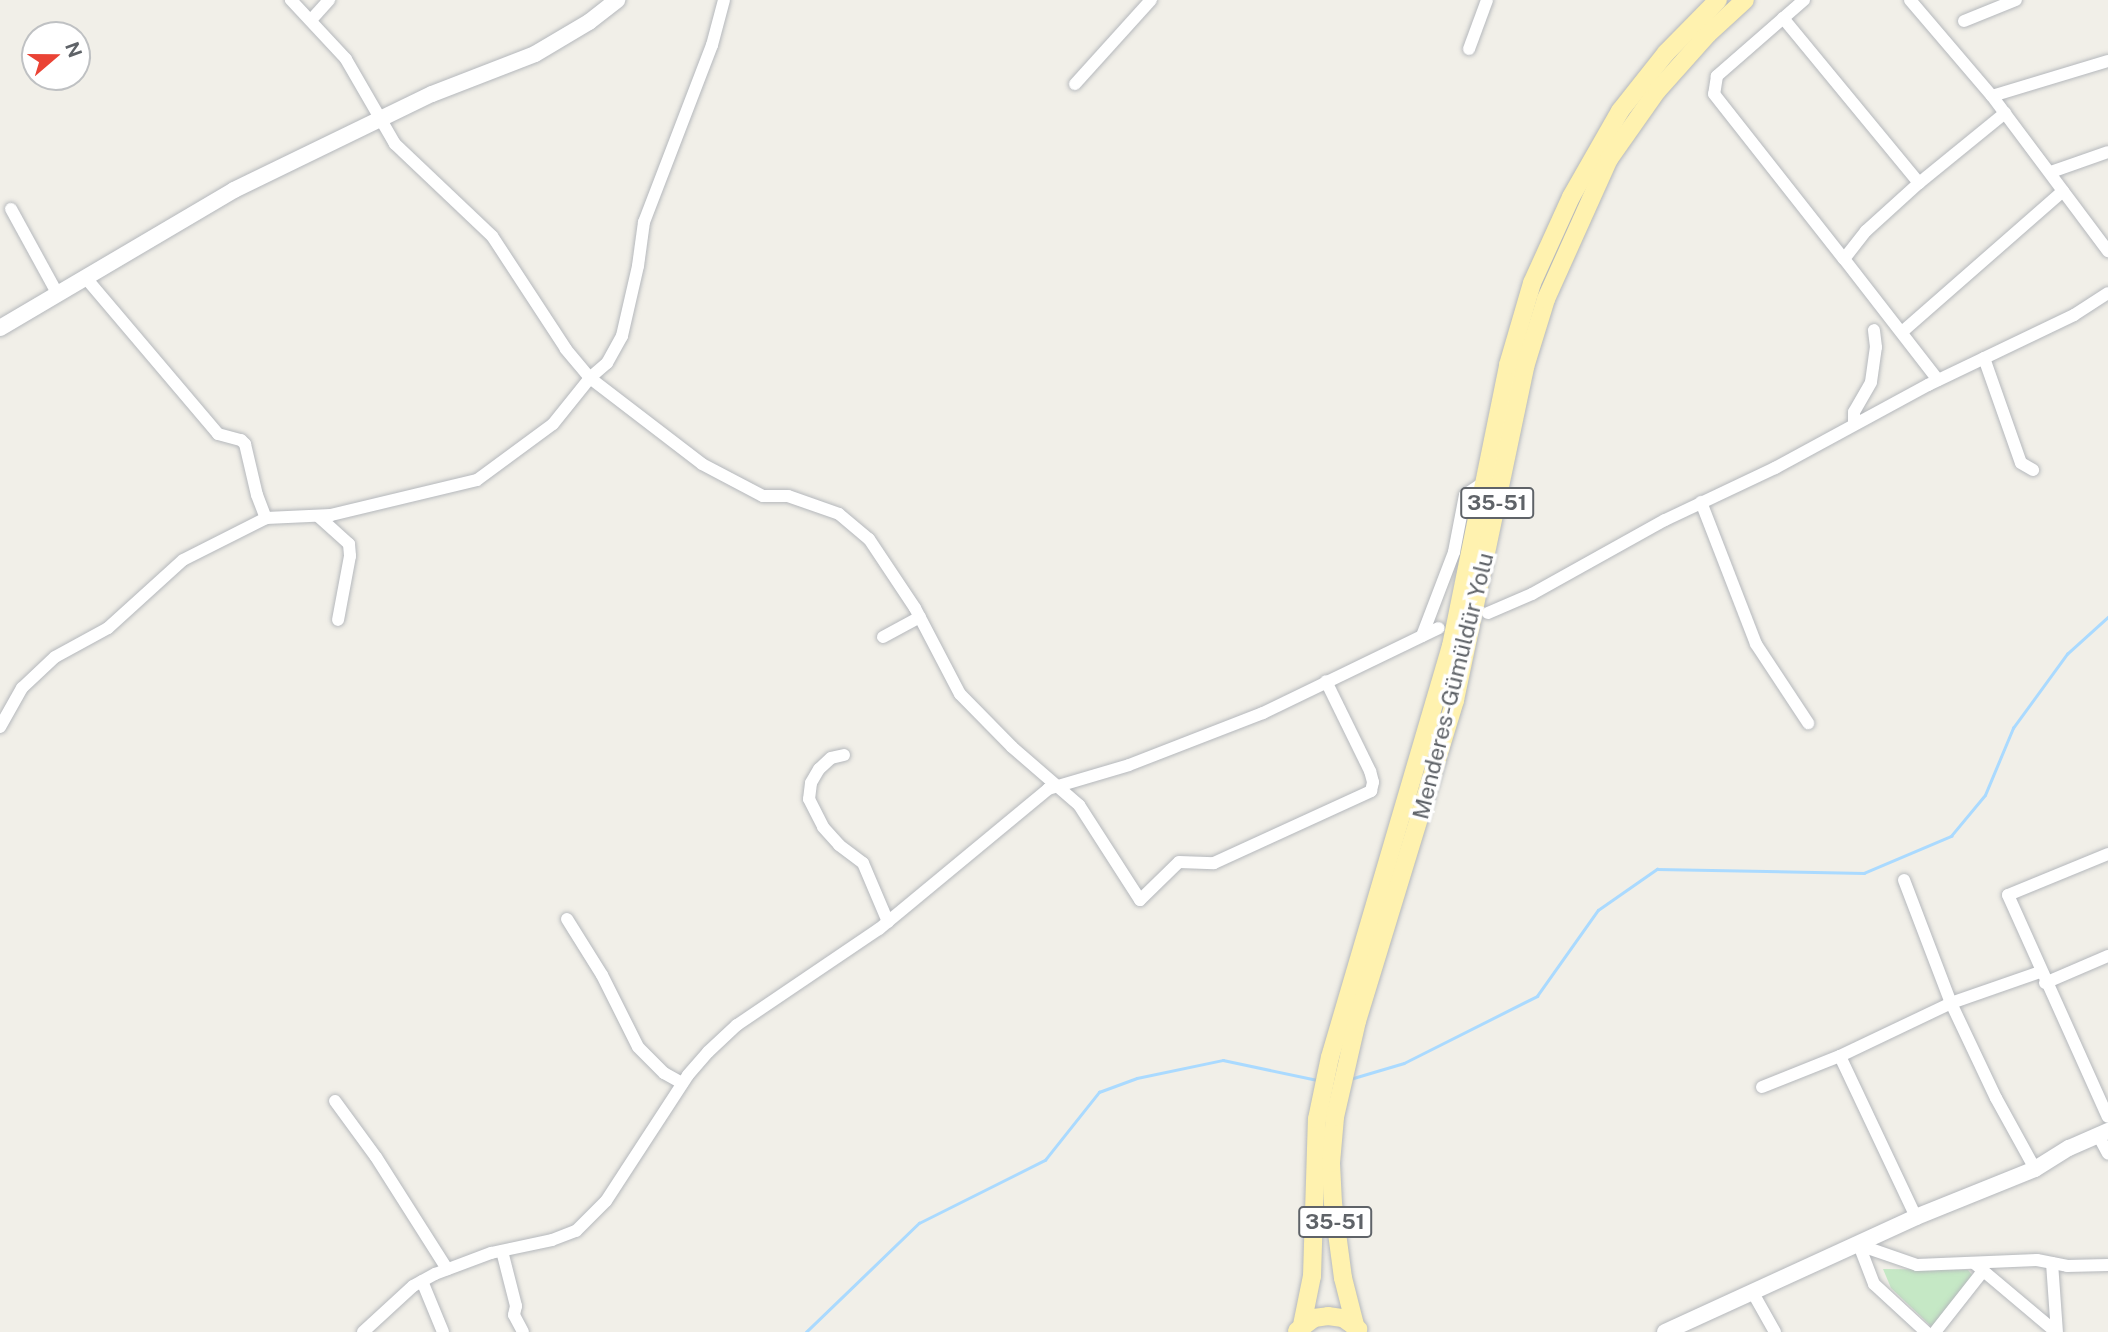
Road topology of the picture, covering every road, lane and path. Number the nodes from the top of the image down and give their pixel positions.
1 (291, 0) edge
2 (329, 0) edge
3 (724, 0) edge
4 (1151, 0) edge
5 (1487, 0) edge
6 (1718, 0) edge
7 (1745, 0) edge
8 (1804, 0) edge
9 (1910, 0) edge
10 (2016, 0) edge
11 (614, 1) edge
12 (1783, 18) junction
13 (311, 20) junction
14 (1964, 21) dead end
15 (1469, 49) dead end
16 (2108, 61) edge
17 (1075, 84) dead end
18 (1992, 96) junction
19 (2005, 113) junction
20 (381, 119) junction
21 (2108, 152) edge
22 (2051, 172) junction
23 (1919, 183) junction
24 (2063, 191) junction
25 (11, 209) dead end
26 (2104, 238) edge
27 (2108, 251) edge
28 (1844, 259) junction
29 (85, 277) junction
30 (57, 293) junction
31 (2108, 293) edge
32 (0, 328) edge
33 (1874, 330) dead end
34 (1902, 332) junction
35 (1984, 358) junction
36 (590, 378) junction
37 (1938, 380) junction
38 (1854, 424) junction
39 (2033, 470) dead end
40 (1484, 482) junction
41 (1701, 502) junction
42 (318, 516) junction
43 (266, 518) junction
44 (1488, 613) dead end
45 (920, 617) junction
46 (338, 620) dead end
47 (1439, 628) dead end
48 (1422, 636) junction
49 (883, 637) dead end
50 (1326, 681) junction
51 (1808, 723) dead end
52 (0, 727) edge
53 (844, 755) dead end
54 (1059, 785) junction
55 (2108, 854) edge
56 (1904, 880) dead end
57 (568, 919) dead end
58 (888, 922) junction
59 (2108, 956) edge
60 (2042, 977) junction
61 (1951, 1003) junction
62 (1840, 1056) junction
63 (682, 1083) junction
64 (1762, 1087) dead end
65 (335, 1101) dead end
66 (2108, 1117) edge
67 (1326, 1118) junction
68 (2103, 1133) edge
69 (2108, 1154) edge
70 (2035, 1169) junction
71 (1916, 1217) junction
72 (1859, 1245) junction
73 (502, 1251) junction
74 (2052, 1263) junction
75 (2108, 1265) edge
76 (1979, 1267) junction
77 (447, 1269) junction
78 (422, 1281) junction
79 (1753, 1293) junction
80 (1299, 1329) edge
81 (1358, 1329) edge
82 (363, 1332) edge
83 (443, 1332) edge
84 (523, 1332) edge
85 (1665, 1332) edge
86 (1775, 1332) edge
87 (1926, 1332) edge
88 (1934, 1332) edge
89 (2056, 1332) edge

1 - 13 street
2 - 13 street
3 - 36 street
4 - 17 street
5 - 15 street
6 - 40 main road, Menderes-Gümüldür Yolu / 35-51
7 - 67 main road, Menderes-Gümüldür Yolu / 35-51
8 - 12 street
9 - 18 street
10 - 14 street
11 - 20 street
12 - 23 street
12 - 28 street
13 - 20 street
16 - 18 street
18 - 19 street
19 - 22 street
19 - 23 street
20 - 29 street
20 - 36 street
21 - 22 street
22 - 24 street
23 - 28 street
24 - 26 street
24 - 34 street
25 - 30 street
26 - 27 street
28 - 34 street
29 - 30 street
29 - 43 street
30 - 32 street
31 - 35 street
33 - 38 street
34 - 37 street
35 - 37 street
35 - 39 street
36 - 42 street
36 - 45 street
37 - 38 street
38 - 41 street
40 - 48 street
40 - 67 main road, Menderes-Gümüldür Yolu / 35-51
41 - 44 street
41 - 51 street
42 - 43 street
42 - 46 street
43 - 52 street
45 - 49 street
45 - 54 street
47 - 48 street
48 - 50 street
50 - 54 street
50 - 54 street
53 - 58 street
54 - 58 street
55 - 60 street
56 - 61 street
57 - 63 street
58 - 63 street
59 - 60 street
60 - 61 street
60 - 66 street
61 - 62 street
61 - 70 street
62 - 64 street
62 - 71 street
63 - 73 street
65 - 77 street
67 - 80 main road, 35-51
67 - 81 main road, 35-51
68 - 69 street
68 - 70 street
70 - 71 street
71 - 72 street
72 - 76 street
72 - 79 street
72 - 87 street
73 - 77 street
73 - 84 street
74 - 75 street
74 - 76 street
74 - 89 street
76 - 88 street
76 - 89 street
77 - 78 street
78 - 82 street
78 - 83 street
79 - 85 street
79 - 86 street
80 - 81 main road, 35-51

